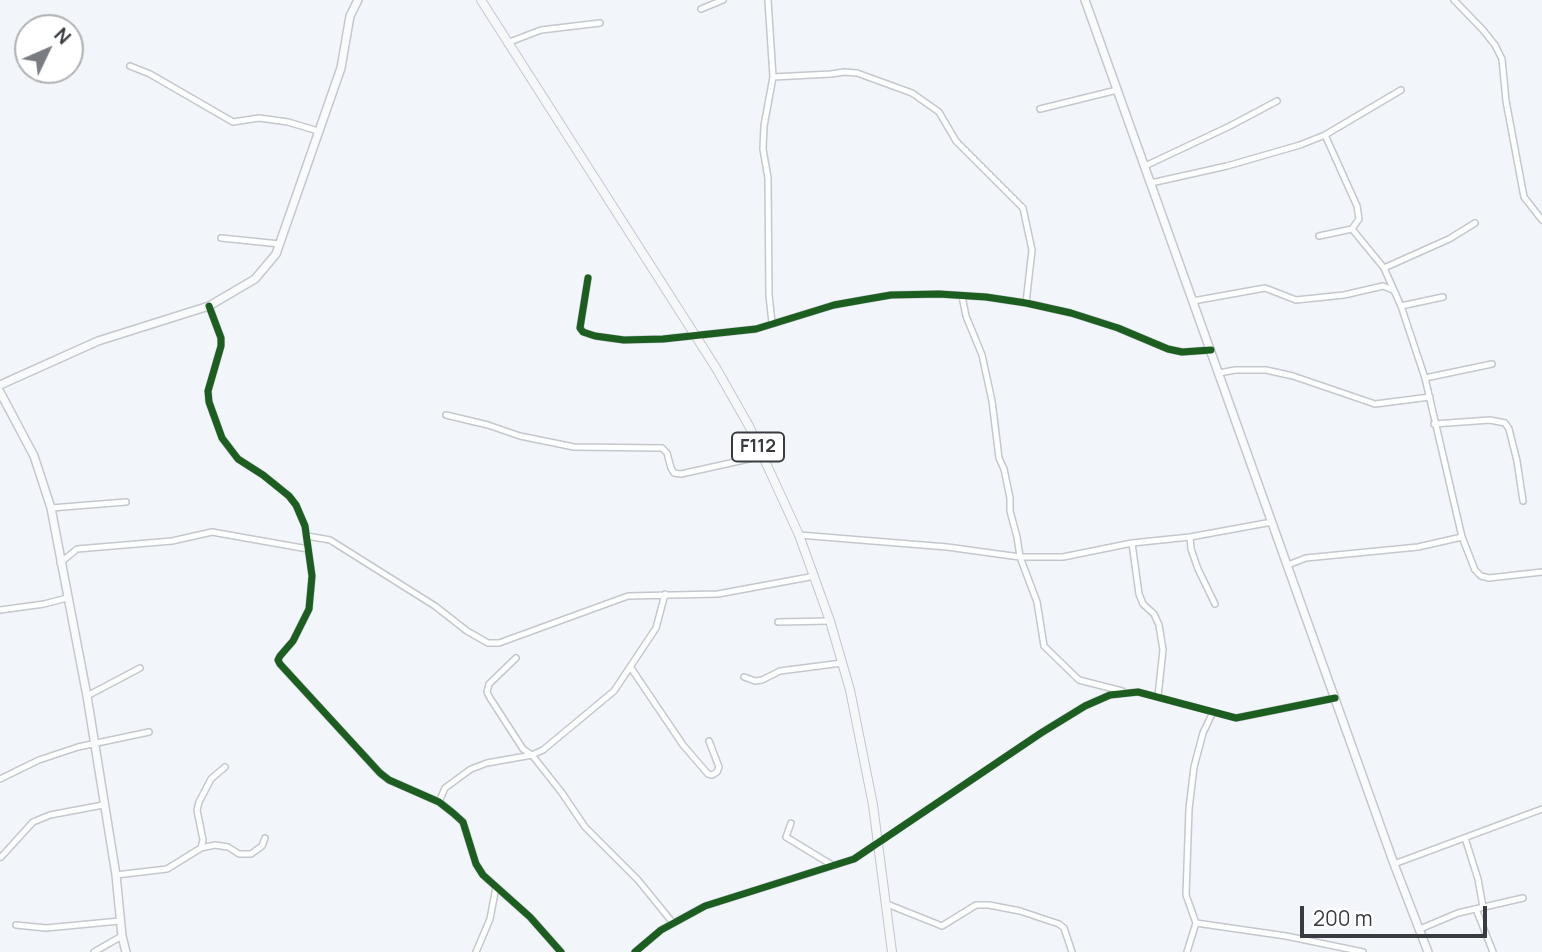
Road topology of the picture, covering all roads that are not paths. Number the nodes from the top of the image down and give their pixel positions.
1 (358, 0) edge
2 (481, 0) edge
3 (723, 0) edge
4 (768, 0) edge
5 (1086, 0) edge
6 (1454, 0) edge
7 (701, 9) dead end
8 (600, 23) dead end
9 (507, 43) junction
10 (130, 66) dead end
11 (773, 77) junction
12 (1117, 90) junction
13 (1401, 90) dead end
14 (1277, 101) dead end
15 (1040, 109) dead end
16 (318, 131) junction
17 (1325, 135) junction
18 (1145, 166) junction
19 (1151, 183) junction
20 (1542, 220) edge
21 (1475, 223) dead end
22 (1352, 229) junction
23 (1319, 236) dead end
24 (221, 238) dead end
25 (279, 244) junction
26 (1384, 268) junction
27 (588, 278) dead end
28 (1393, 290) junction
29 (962, 296) junction
30 (1443, 297) dead end
31 (1193, 301) junction
32 (1026, 303) junction
33 (209, 306) junction
34 (1401, 306) junction
35 (772, 323) junction
36 (697, 336) junction
37 (1211, 350) junction
38 (1492, 364) dead end
39 (1219, 373) junction
40 (1425, 378) junction
41 (0, 385) edge
42 (0, 392) edge
43 (1430, 397) junction
44 (446, 415) dead end
45 (1434, 424) junction
46 (762, 456) junction
47 (1523, 501) dead end
48 (126, 502) dead end
49 (51, 508) junction
50 (1272, 522) junction
51 (307, 536) junction
52 (799, 536) junction
53 (1190, 537) junction
54 (1462, 537) junction
55 (1132, 543) junction
56 (308, 549) junction
57 (1020, 557) junction
58 (60, 564) junction
59 (1288, 565) junction
60 (1542, 572) edge
61 (815, 576) junction
62 (664, 594) junction
63 (67, 598) junction
64 (1215, 604) dead end
65 (0, 610) edge
66 (830, 621) junction
67 (778, 622) dead end
68 (516, 658) dead end
69 (842, 663) junction
70 (140, 668) dead end
71 (631, 668) junction
72 (744, 677) dead end
73 (1125, 692) junction
74 (87, 696) junction
75 (1158, 696) junction
76 (1335, 698) junction
77 (1212, 714) junction
78 (149, 732) dead end
79 (709, 741) dead end
80 (93, 743) junction
81 (532, 755) junction
82 (225, 767) dead end
83 (0, 779) edge
84 (439, 802) junction
85 (103, 806) junction
86 (1542, 809) edge
87 (791, 822) dead end
88 (265, 838) dead end
89 (1465, 838) junction
90 (878, 844) junction
91 (201, 848) junction
92 (1, 857) edge
93 (1394, 864) junction
94 (832, 865) junction
95 (116, 875) junction
96 (496, 887) junction
97 (1522, 898) dead end
98 (887, 904) junction
99 (1483, 907) junction
100 (1476, 909) junction
101 (120, 921) junction
102 (673, 923) junction
103 (1196, 923) junction
104 (16, 925) dead end
105 (1420, 929) junction
106 (122, 936) junction
107 (94, 952) edge
108 (126, 952) edge
109 (476, 952) edge
110 (561, 952) edge
111 (635, 952) edge
112 (892, 952) edge
113 (1072, 952) edge
114 (1188, 952) edge
115 (1363, 952) edge
116 (1428, 952) edge
117 (1493, 952) edge

1 - 16 main road
2 - 9 main road, F112
3 - 7 street
4 - 11 street
5 - 12 main road
6 - 20 street
8 - 9 street
9 - 36 main road, F112
10 - 16 street
11 - 32 street
11 - 35 street
12 - 15 street
12 - 18 main road
13 - 17 street
14 - 18 street
16 - 25 main road
17 - 19 street
17 - 22 street
18 - 19 main road
19 - 31 main road
21 - 26 street
22 - 23 street
22 - 26 street
24 - 25 street
25 - 33 main road
26 - 28 street
27 - 36 street
28 - 31 street
28 - 34 street
29 - 32 street
29 - 35 street
29 - 57 street
30 - 34 street
31 - 37 main road
32 - 37 street
33 - 41 main road
33 - 51 street
34 - 40 street
35 - 36 street
36 - 46 main road, F112
37 - 39 main road
38 - 40 street
39 - 43 street
39 - 50 main road
40 - 43 street
42 - 49 main road
43 - 45 street
44 - 46 street
45 - 47 street
45 - 54 street
46 - 52 main road, F112
48 - 49 street
49 - 58 main road
50 - 53 street
50 - 59 main road
51 - 56 street
51 - 62 street
52 - 57 street
52 - 61 main road, F112
53 - 55 street
53 - 64 street
54 - 59 street
54 - 60 street
55 - 57 street
55 - 75 street
56 - 58 street
56 - 84 street
57 - 73 street
58 - 63 main road
59 - 76 main road
61 - 62 street
61 - 66 main road, F112
62 - 71 street
63 - 65 street
63 - 74 main road
66 - 67 street
66 - 69 main road, F112
68 - 81 street
69 - 72 street
69 - 90 main road, F112
70 - 74 street
71 - 79 street
71 - 81 street
73 - 75 street
73 - 90 street
74 - 80 main road
75 - 77 street
76 - 77 street
76 - 93 main road
77 - 103 street
78 - 80 street
80 - 83 street
80 - 85 main road
81 - 84 street
81 - 102 street
82 - 91 street
84 - 96 street
85 - 92 street
85 - 95 main road
86 - 89 street
87 - 94 street
88 - 91 street
89 - 93 street
89 - 99 street
90 - 94 street
90 - 98 main road, F112
91 - 95 street
93 - 105 main road
94 - 102 street
95 - 101 main road
96 - 109 street
96 - 110 street
97 - 99 street
98 - 112 main road, F112
98 - 113 street
99 - 100 street
100 - 105 street
100 - 117 street
101 - 104 street
101 - 106 main road
102 - 111 street
103 - 114 street
103 - 115 street
105 - 116 main road
106 - 107 street
106 - 108 main road

